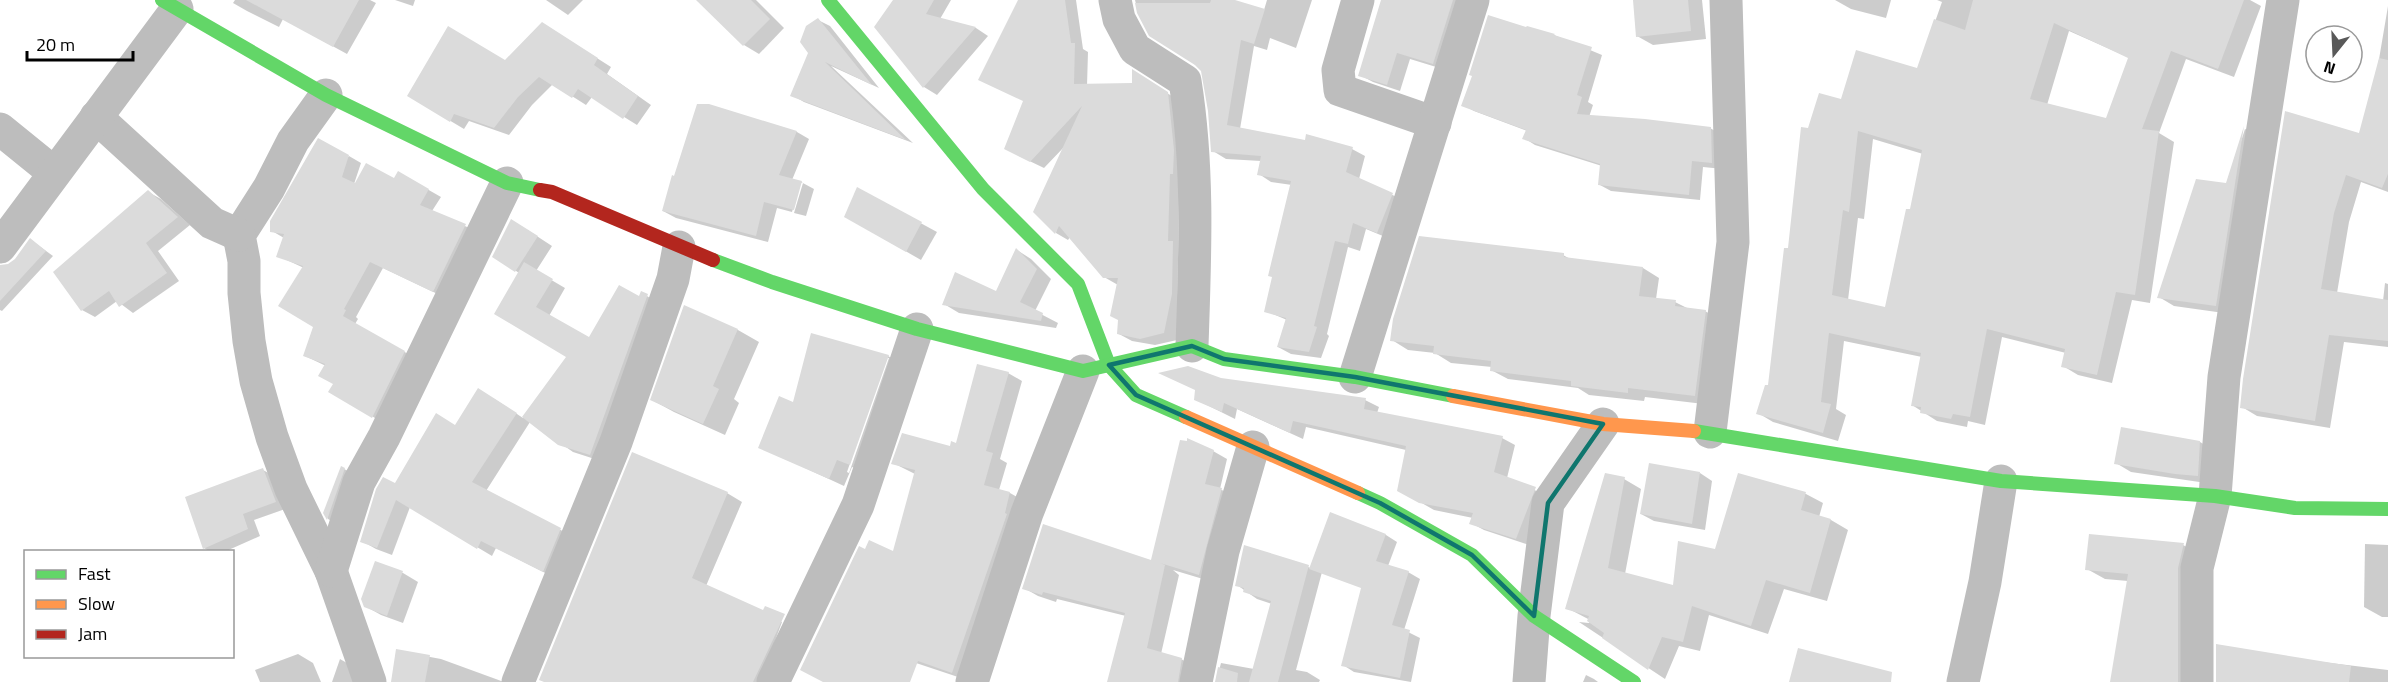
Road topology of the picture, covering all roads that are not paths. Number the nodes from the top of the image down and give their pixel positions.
1 (828, 0) edge
2 (1115, 0) edge
3 (1358, 0) edge
4 (1473, 0) edge
5 (1726, 0) edge
6 (2283, 0) edge
7 (169, 4) edge
8 (326, 95) junction
9 (96, 117) junction
10 (1435, 123) junction
11 (0, 129) edge
12 (53, 172) junction
13 (507, 183) junction
14 (239, 235) junction
15 (0, 246) edge
16 (679, 247) junction
17 (917, 329) junction
18 (1192, 346) junction
19 (1096, 368) junction
20 (1355, 377) junction
21 (1603, 424) junction
22 (1710, 432) junction
23 (1253, 447) junction
24 (2001, 481) junction
25 (2216, 496) junction
26 (2388, 510) edge
27 (331, 571) junction
28 (1534, 616) junction
29 (370, 682) edge
30 (518, 682) edge
31 (773, 682) edge
32 (972, 682) edge
33 (1196, 682) edge
34 (1529, 682) edge
35 (1634, 682) edge
36 (1963, 682) edge
37 (2197, 682) edge

1 - 19 street
2 - 18 street
3 - 10 street
4 - 10 street
5 - 22 street
6 - 25 street
7 - 8 street
7 - 9 street
8 - 13 street
8 - 14 street
9 - 12 street
9 - 14 street
10 - 20 street
11 - 12 street
12 - 15 street
13 - 16 street
13 - 27 street
14 - 27 street
16 - 17 street
16 - 30 street
17 - 19 street
17 - 31 street
18 - 19 street
18 - 20 street
19 - 23 street
19 - 32 street
20 - 21 street
21 - 22 street
21 - 28 street
22 - 24 street
23 - 28 street
23 - 33 street
24 - 25 street
24 - 36 street
25 - 26 street
25 - 37 street
27 - 29 street
28 - 34 street
28 - 35 street

